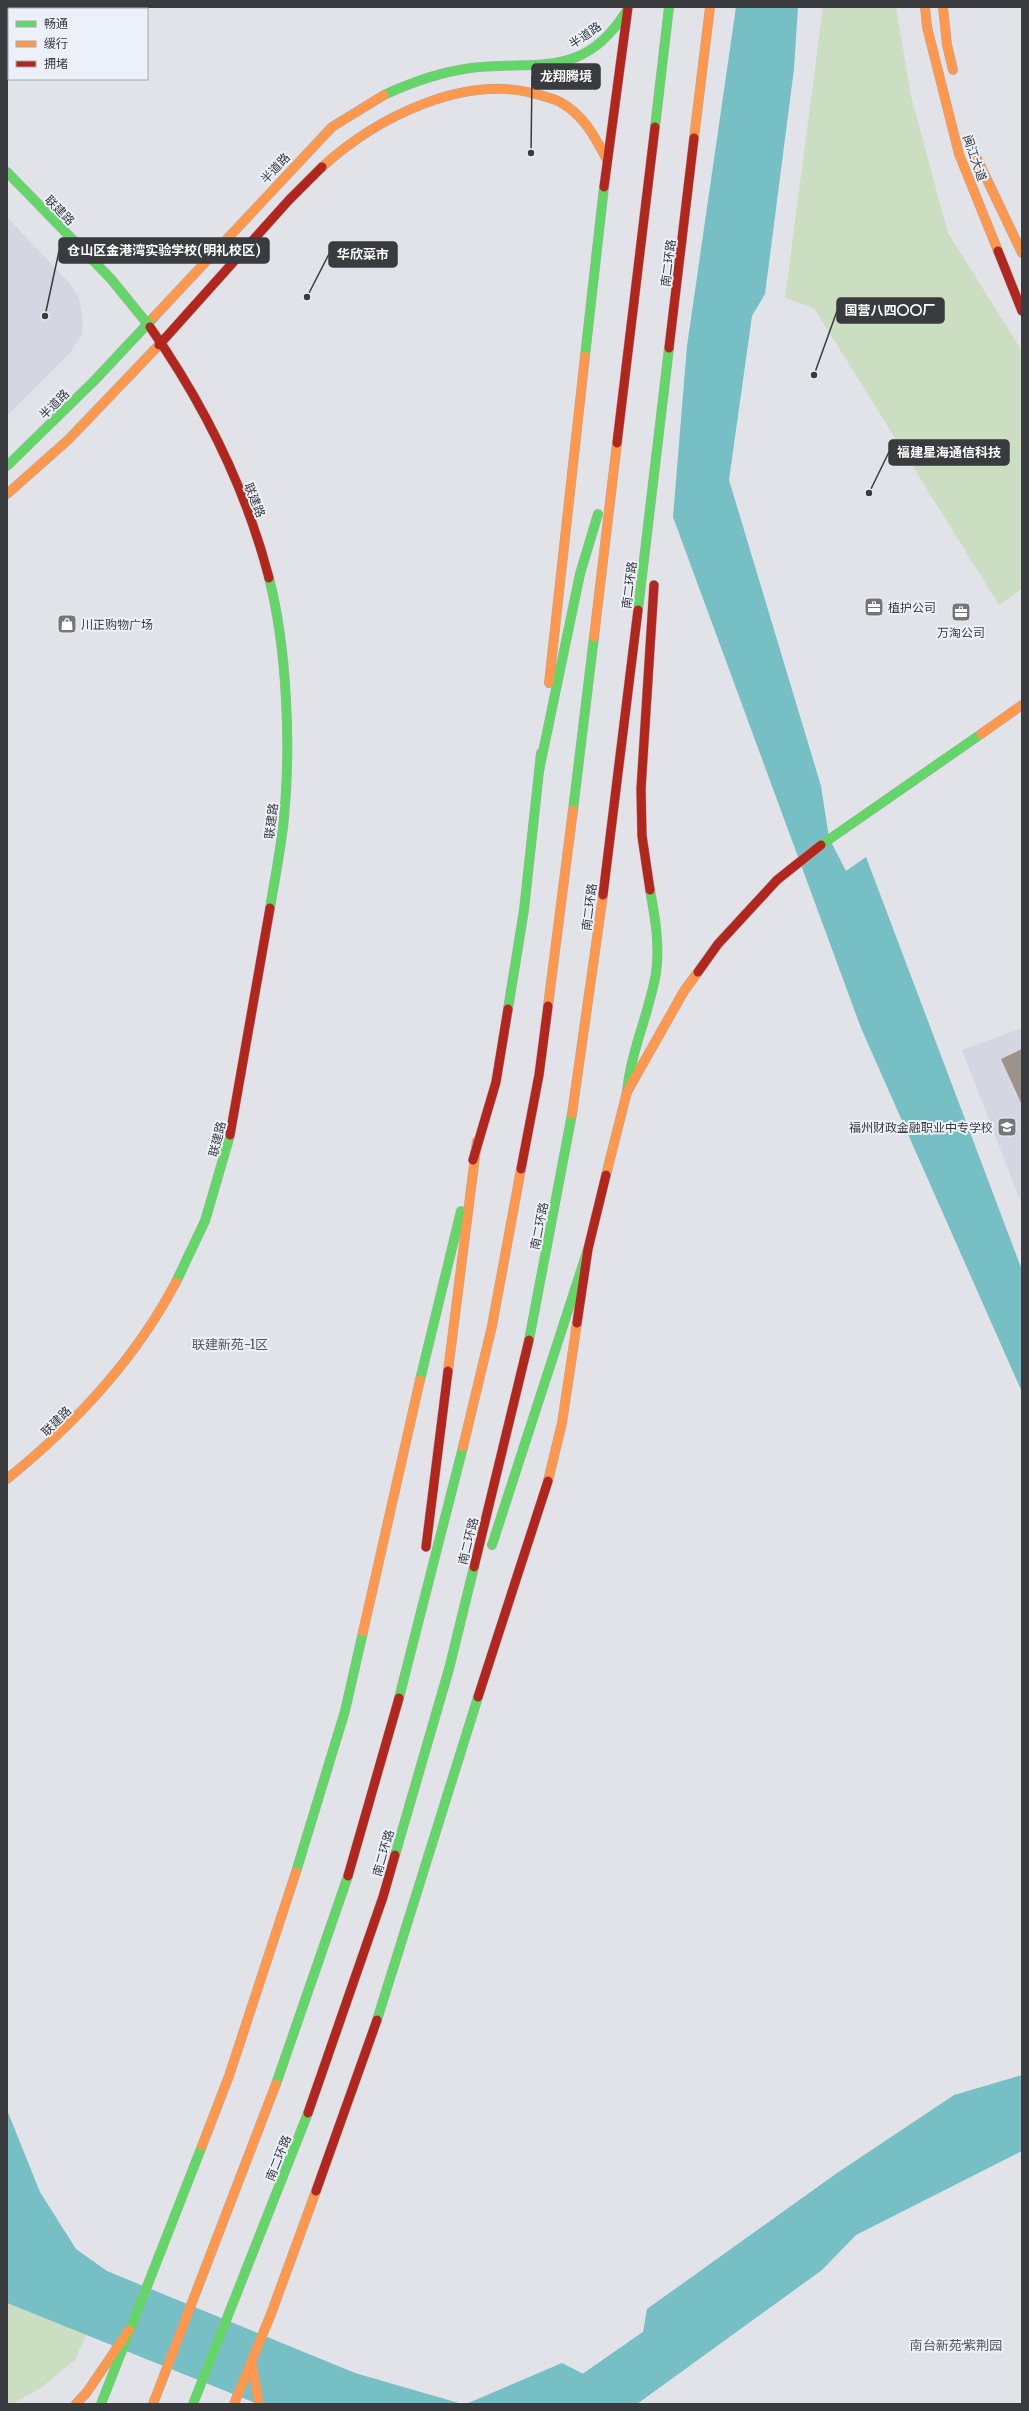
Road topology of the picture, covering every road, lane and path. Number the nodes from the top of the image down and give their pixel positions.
1 (628, 7) edge
2 (669, 7) edge
3 (710, 7) edge
4 (925, 7) edge
5 (943, 7) edge
6 (955, 76) dead end
7 (969, 138) dead end
8 (607, 160) junction
9 (7, 172) edge
10 (1022, 253) edge
11 (1022, 311) edge
12 (147, 324) junction
13 (160, 342) junction
14 (615, 459) junction
15 (7, 466) edge
16 (656, 468) junction
17 (7, 494) edge
18 (654, 554) dead end
19 (654, 577) dead end
20 (1022, 706) edge
21 (539, 771) junction
22 (627, 1092) junction
23 (478, 1141) junction
24 (588, 1249) junction
25 (7, 1479) edge
26 (488, 1557) dead end
27 (483, 1572) dead end
28 (412, 1655) junction
29 (449, 1669) junction
30 (129, 2330) junction
31 (252, 2364) junction
32 (76, 2404) edge
33 (101, 2404) edge
34 (153, 2404) edge
35 (193, 2404) edge
36 (234, 2404) edge
37 (259, 2404) edge

1 - 8 main road
1 - 12 main road, 半道路
2 - 14 main road
3 - 16 main road, 南二环路
4 - 11 main road, 闽江大道
5 - 6 main road
7 - 10 main road, 闽江大道
8 - 13 main road
8 - 21 main road
9 - 12 main road, 联建路
12 - 13 main road, 联建路
12 - 15 main road, 半道路
13 - 17 main road
13 - 25 main road, 联建路
14 - 21 main road
14 - 28 main road
16 - 18 main road
16 - 29 main road, 南二环路
19 - 22 main road
20 - 22 main road
21 - 23 main road
22 - 24 main road
23 - 28 main road
23 - 30 main road
24 - 26 main road
24 - 31 main road
27 - 29 main road
28 - 34 main road
29 - 35 main road, 南二环路
30 - 32 main road
30 - 33 main road
31 - 36 main road
31 - 37 main road

